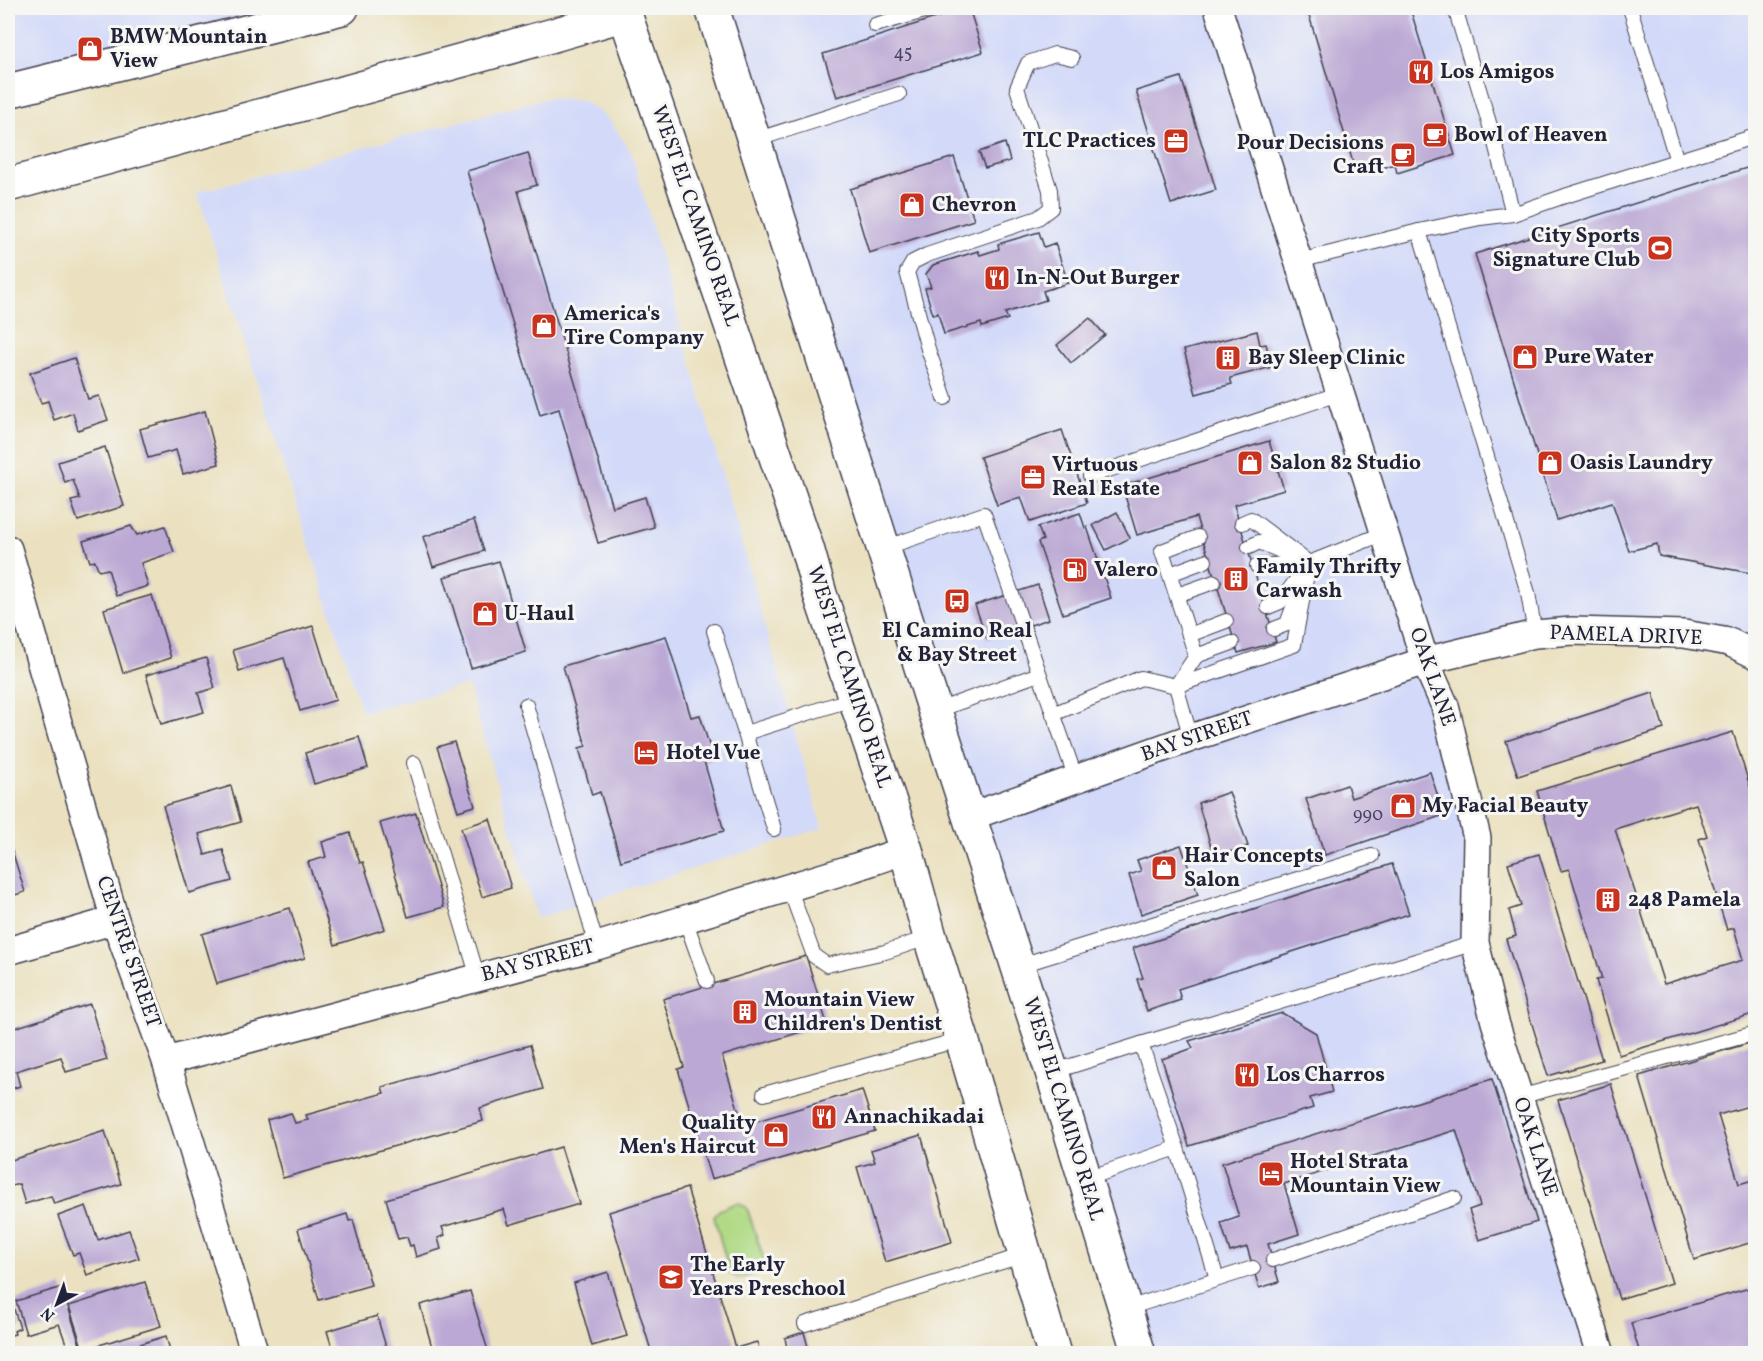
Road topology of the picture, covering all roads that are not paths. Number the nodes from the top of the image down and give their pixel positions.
1 (342, 8) edge
2 (712, 8) edge
3 (935, 8) edge
4 (1218, 8) edge
5 (1455, 8) edge
6 (1630, 8) edge
7 (633, 10) edge
8 (875, 25) dead end
9 (1072, 58) dead end
10 (8, 91) edge
11 (899, 94) dead end
12 (1755, 136) edge
13 (755, 140) junction
14 (1677, 161) junction
15 (8, 185) edge
16 (1513, 214) junction
17 (1419, 231) junction
18 (1299, 261) junction
19 (1341, 393) junction
20 (945, 398) dead end
21 (1090, 476) dead end
22 (1242, 523) dead end
23 (1385, 533) junction
24 (1198, 537) dead end
25 (1249, 547) dead end
26 (884, 548) junction
27 (8, 549) edge
28 (1205, 561) dead end
29 (1309, 563) junction
30 (1257, 566) dead end
31 (1170, 574) junction
32 (1214, 582) dead end
33 (1177, 595) junction
34 (1268, 607) dead end
35 (1226, 621) dead end
36 (1274, 629) dead end
37 (714, 631) dead end
38 (1535, 633) junction
39 (1189, 635) junction
40 (1232, 643) dead end
41 (1755, 655) edge
42 (1196, 656) junction
43 (1425, 661) junction
44 (1039, 674) junction
45 (1176, 687) junction
46 (855, 698) junction
47 (526, 705) dead end
48 (934, 711) junction
49 (1053, 714) junction
50 (746, 733) junction
51 (1191, 738) junction
52 (414, 763) dead end
53 (1077, 779) junction
54 (969, 817) junction
55 (774, 829) dead end
56 (906, 850) junction
57 (1372, 856) dead end
58 (789, 887) junction
59 (685, 919) junction
60 (115, 920) junction
61 (930, 937) junction
62 (1475, 943) junction
63 (597, 945) junction
64 (8, 951) edge
65 (1018, 966) junction
66 (477, 978) junction
67 (707, 981) dead end
68 (1755, 1032) edge
69 (962, 1039) junction
70 (1141, 1044) junction
71 (166, 1061) junction
72 (1052, 1072) junction
73 (764, 1094) dead end
74 (1519, 1097) junction
75 (1177, 1148) junction
76 (1085, 1179) junction
77 (1454, 1198) dead end
78 (1024, 1255) junction
79 (1273, 1260) dead end
80 (1253, 1268) dead end
81 (1217, 1279) junction
82 (1125, 1309) junction
83 (805, 1324) dead end
84 (255, 1353) edge
85 (1054, 1353) edge
86 (1139, 1353) edge
87 (1601, 1353) edge

1 - 10 main road
2 - 13 main road, WEST EL CAMINO REAL
3 - 8 lane
4 - 18 street, OAK LANE
5 - 16 lane
6 - 14 lane
7 - 15 main road
7 - 46 main road, WEST EL CAMINO REAL
9 - 20 lane
11 - 13 lane
12 - 14 lane
13 - 26 main road, WEST EL CAMINO REAL
14 - 16 lane
16 - 17 lane
17 - 18 lane
17 - 38 lane
18 - 19 street, OAK LANE
19 - 21 lane
19 - 23 street, OAK LANE
22 - 29 lane
23 - 29 lane
23 - 43 street, OAK LANE
24 - 31 lane
25 - 29 lane
26 - 44 lane
26 - 48 main road, WEST EL CAMINO REAL
27 - 60 street, CENTRE STREET
28 - 31 lane
29 - 30 lane
29 - 34 lane
29 - 36 lane
29 - 45 lane
31 - 33 lane
32 - 33 lane
33 - 39 lane
35 - 39 lane
37 - 50 lane
38 - 41 street, PAMELA DRIVE
38 - 43 street, PAMELA DRIVE
39 - 42 lane
40 - 42 lane
42 - 45 lane
43 - 51 street, BAY STREET
43 - 62 street, OAK LANE
44 - 48 lane
44 - 49 lane
45 - 49 lane
45 - 51 lane
46 - 50 lane
46 - 56 main road, WEST EL CAMINO REAL
47 - 63 lane
48 - 54 main road, WEST EL CAMINO REAL
49 - 53 lane
50 - 55 lane
51 - 53 street, BAY STREET
52 - 66 lane
53 - 54 street, BAY STREET
54 - 65 main road, WEST EL CAMINO REAL
56 - 58 street, BAY STREET
56 - 61 main road, WEST EL CAMINO REAL
57 - 65 lane
58 - 59 street, BAY STREET
58 - 61 lane
59 - 63 street, BAY STREET
59 - 67 lane
60 - 64 street
60 - 71 street, CENTRE STREET
61 - 69 main road, WEST EL CAMINO REAL
62 - 70 lane
62 - 74 street, OAK LANE
63 - 66 street, BAY STREET
65 - 72 main road, WEST EL CAMINO REAL
66 - 71 street, BAY STREET
68 - 74 lane
69 - 73 lane
69 - 78 main road, WEST EL CAMINO REAL
70 - 72 lane
70 - 75 lane
71 - 84 street, CENTRE STREET
72 - 76 main road, WEST EL CAMINO REAL
74 - 87 street, OAK LANE
75 - 76 lane
75 - 81 lane
76 - 82 main road, WEST EL CAMINO REAL
77 - 79 lane
78 - 83 lane
78 - 85 main road, WEST EL CAMINO REAL
80 - 81 lane
81 - 82 lane
82 - 86 main road, WEST EL CAMINO REAL

